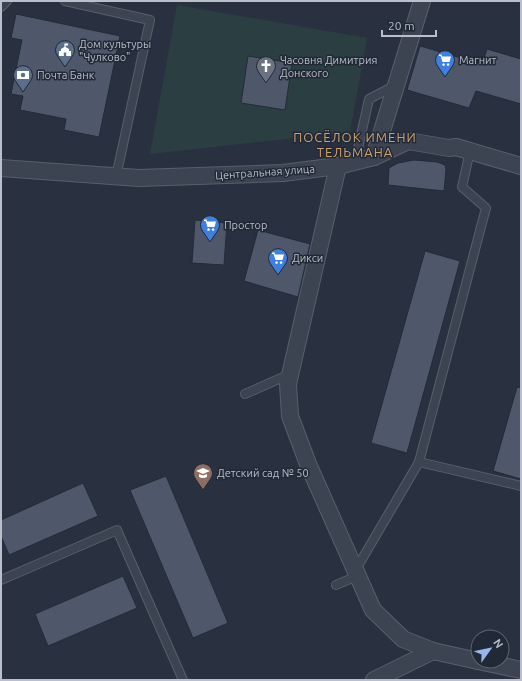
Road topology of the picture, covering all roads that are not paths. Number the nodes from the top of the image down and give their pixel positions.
1 (7, 1) edge
2 (65, 1) edge
3 (422, 1) edge
4 (1, 7) edge
5 (396, 84) junction
6 (470, 151) junction
7 (374, 157) junction
8 (355, 162) junction
9 (338, 166) junction
10 (521, 166) edge
11 (1, 168) edge
12 (116, 177) junction
13 (290, 374) junction
14 (245, 394) dead end
15 (419, 462) junction
16 (521, 486) edge
17 (356, 573) junction
18 (1, 580) edge
19 (336, 585) dead end
20 (433, 651) junction
21 (470, 659) edge
22 (510, 668) edge
23 (521, 670) edge
24 (396, 675) edge
25 (183, 680) edge
26 (374, 680) edge

1 - 4 lane
2 - 12 lane
3 - 5 street
5 - 7 street
5 - 8 lane
6 - 7 street, Центральная улица
6 - 10 street, Центральная улица
6 - 15 lane
7 - 8 street, Центральная улица
8 - 9 street, Центральная улица
9 - 12 street, Центральная улица
9 - 13 street
11 - 12 street, Центральная улица
13 - 14 lane
13 - 17 street
15 - 16 lane
15 - 17 lane
17 - 19 lane
17 - 20 street
18 - 25 lane
20 - 21 street
20 - 24 street
22 - 23 street
24 - 26 street

